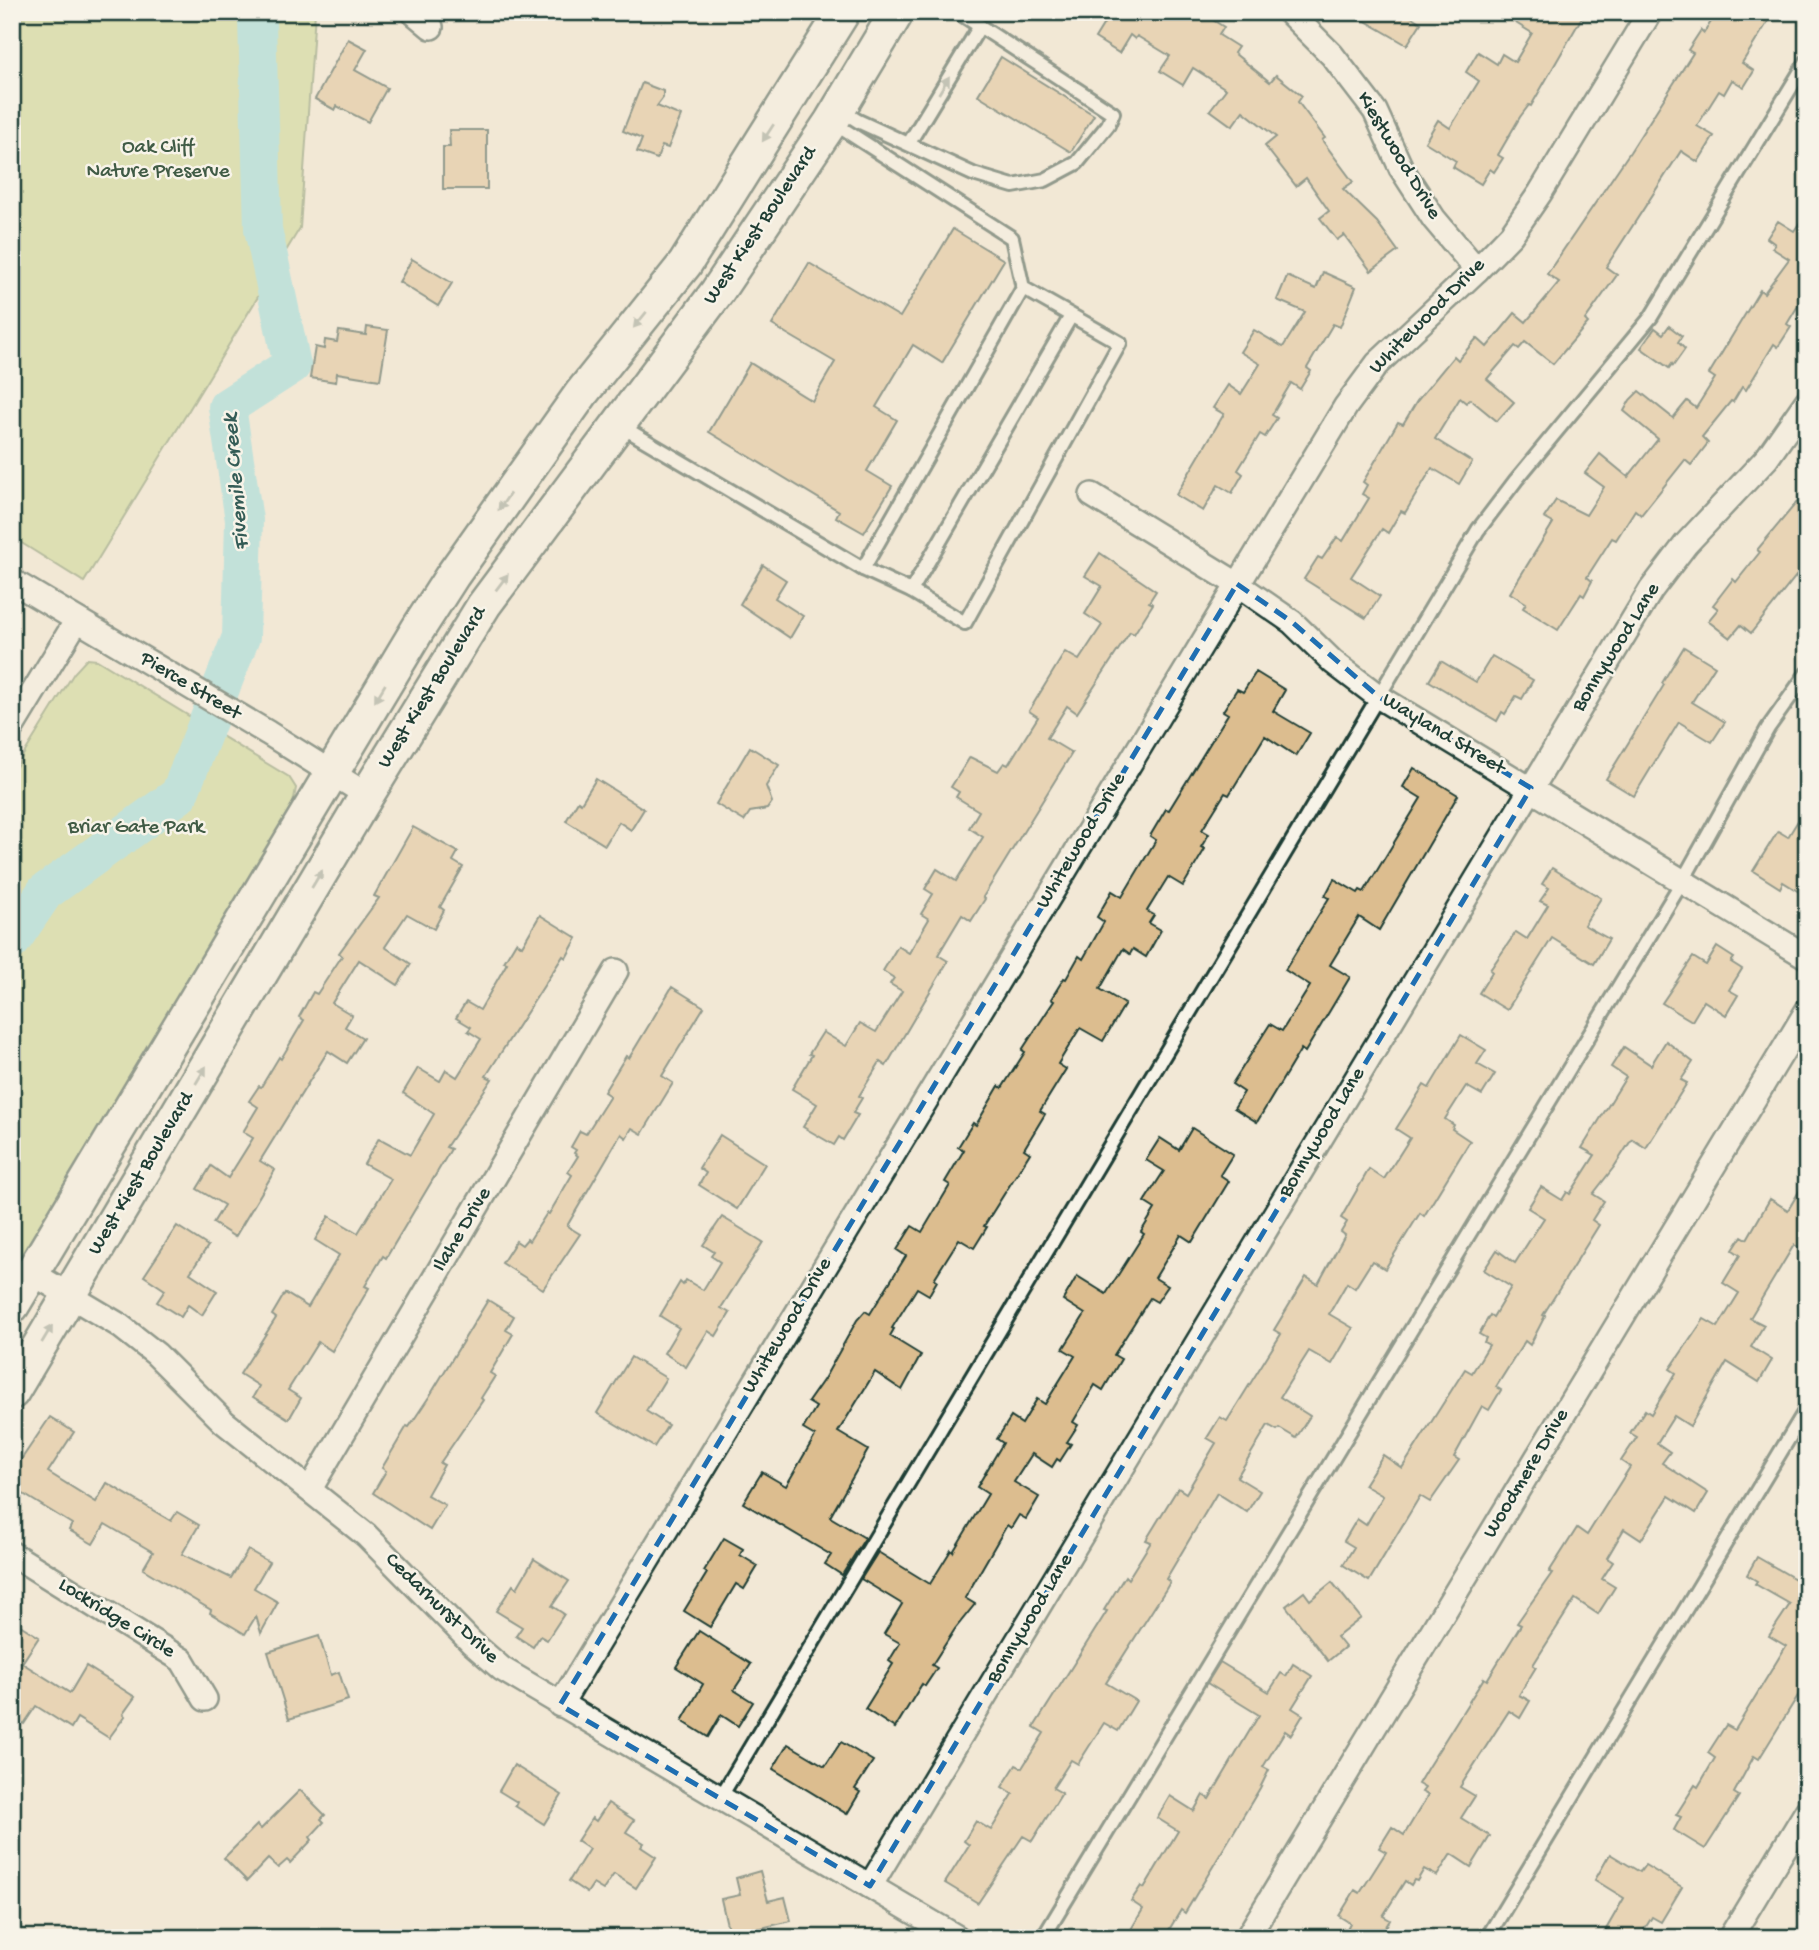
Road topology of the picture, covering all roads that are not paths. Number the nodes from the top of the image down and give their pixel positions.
1 (413, 12) edge
2 (843, 12) edge
3 (897, 12) edge
4 (958, 12) edge
5 (1289, 12) edge
6 (1650, 12) edge
7 (980, 26) junction
8 (431, 27) dead end
9 (1807, 61) edge
10 (793, 94) junction
11 (835, 115) junction
12 (909, 143) junction
13 (1477, 270) junction
14 (1023, 288) junction
15 (1071, 316) junction
16 (581, 394) junction
17 (1807, 401) edge
18 (619, 424) junction
19 (1092, 495) dead end
20 (863, 569) junction
21 (12, 581) edge
22 (1237, 584) junction
23 (911, 591) junction
24 (77, 620) junction
25 (1807, 673) edge
26 (1379, 697) junction
27 (12, 727) edge
28 (331, 773) junction
29 (1531, 788) junction
30 (367, 795) junction
31 (1682, 882) junction
32 (1807, 957) edge
33 (616, 971) dead end
34 (1807, 1011) edge
35 (32, 1273) junction
36 (71, 1294) junction
37 (12, 1306) edge
38 (12, 1392) edge
39 (1807, 1408) edge
40 (310, 1489) junction
41 (12, 1554) edge
42 (205, 1699) dead end
43 (560, 1704) junction
44 (720, 1798) junction
45 (1807, 1811) edge
46 (870, 1886) junction
47 (958, 1938) edge
48 (1043, 1938) edge
49 (1248, 1938) edge
50 (1487, 1938) edge
51 (1730, 1938) edge

1 - 8 street
2 - 10 main road, West Kiest Boulevard
3 - 11 main road, West Kiest Boulevard
4 - 7 lane
5 - 13 street, Kiestwood Drive
6 - 13 street, Whitewood Drive
12 -> 7 lane
7 - 12 lane
9 - 26 lane
10 - 11 main road
10 -> 16 main road, West Kiest Boulevard
11 - 12 lane
11 - 14 lane
11 - 18 main road, West Kiest Boulevard
13 - 22 street, Whitewood Drive
14 - 15 lane
14 - 20 lane
15 - 23 lane
15 - 23 lane
16 - 18 main road
16 -> 28 main road, West Kiest Boulevard
17 - 29 street, Bonnywood Lane
18 - 20 lane
30 -> 18 main road, West Kiest Boulevard
19 - 22 street, Wayland Street
20 - 23 lane
21 - 24 street, Pierce Street
22 - 26 street, Wayland Street
22 - 43 street, Whitewood Drive
24 - 27 street
24 - 28 street, Pierce Street
25 - 31 lane
26 - 29 street, Wayland Street
26 - 44 lane
28 - 30 street, Pierce Street
28 - 35 main road, West Kiest Boulevard
29 - 31 street, Wayland Street
29 - 46 street, Bonnywood Lane
36 -> 30 main road, West Kiest Boulevard
31 - 32 street, Wayland Street
31 - 48 lane
33 - 40 street, Ilahe Drive
34 - 49 street, Woodmere Drive
35 - 36 street, Cedarhurst Drive
35 - 37 main road, West Kiest Boulevard
38 -> 36 main road, West Kiest Boulevard
36 - 40 street, Cedarhurst Drive
39 - 50 lane
40 - 43 street, Cedarhurst Drive
41 - 42 street, Lockridge Circle
43 - 44 street, Cedarhurst Drive
44 - 46 street, Cedarhurst Drive
45 - 51 street
46 - 47 street, Cedarhurst Drive

